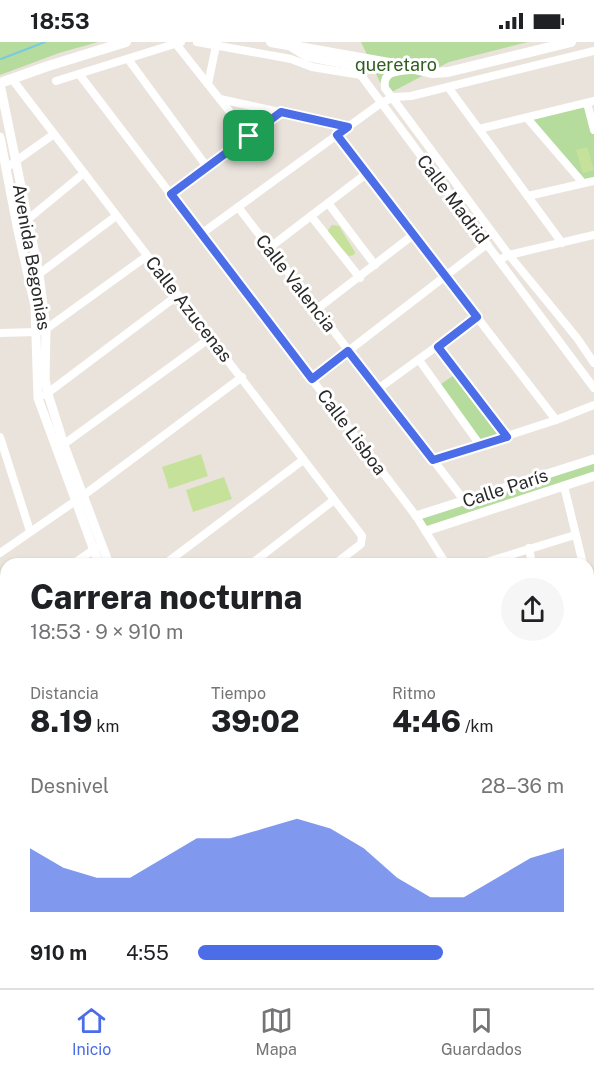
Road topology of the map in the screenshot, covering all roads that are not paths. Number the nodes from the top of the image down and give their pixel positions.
1 (126, 42) edge
2 (198, 42) edge
3 (271, 42) edge
4 (571, 42) edge
5 (179, 43) edge
6 (288, 45) junction
7 (216, 46) junction
8 (594, 51) edge
9 (128, 59) junction
10 (414, 69) junction
11 (79, 74) junction
12 (361, 75) junction
13 (12, 79) junction
14 (56, 81) dead end
15 (0, 83) edge
16 (208, 84) junction
17 (448, 87) junction
18 (394, 97) junction
19 (220, 99) junction
20 (591, 102) edge
21 (381, 103) junction
22 (281, 112) junction
23 (527, 118) junction
24 (348, 127) junction
25 (479, 129) junction
26 (594, 130) edge
27 (54, 134) junction
28 (337, 135) junction
29 (249, 136) junction
30 (0, 137) edge
31 (16, 161) junction
32 (207, 167) junction
33 (6, 168) junction
34 (84, 173) junction
35 (366, 174) junction
36 (594, 181) edge
37 (583, 183) junction
38 (171, 194) junction
39 (528, 196) junction
40 (328, 203) junction
41 (238, 207) junction
42 (116, 216) junction
43 (311, 216) junction
44 (27, 220) junction
45 (17, 226) junction
46 (201, 234) junction
47 (413, 235) junction
48 (594, 235) edge
49 (562, 243) junction
50 (487, 244) junction
51 (269, 248) junction
52 (509, 255) junction
53 (147, 256) junction
54 (499, 260) junction
55 (375, 265) junction
56 (39, 274) junction
57 (445, 276) junction
58 (360, 278) junction
59 (29, 279) junction
60 (177, 295) junction
61 (317, 309) junction
62 (477, 317) junction
63 (42, 331) junction
64 (0, 333) edge
65 (210, 338) junction
66 (438, 347) junction
67 (348, 351) junction
68 (419, 360) junction
69 (594, 363) edge
70 (242, 377) junction
71 (312, 379) junction
72 (594, 388) edge
73 (378, 389) junction
74 (43, 396) junction
75 (594, 405) edge
76 (556, 420) junction
77 (0, 436) edge
78 (507, 437) junction
79 (480, 445) junction
80 (60, 447) junction
81 (594, 459) edge
82 (303, 460) junction
83 (433, 460) junction
84 (594, 476) edge
85 (564, 486) junction
86 (80, 498) junction
87 (334, 500) junction
88 (464, 500) junction
89 (416, 516) junction
90 (30, 531) junction
91 (426, 531) junction
92 (575, 535) junction
93 (98, 547) junction
94 (529, 548) junction
95 (0, 553) edge
96 (82, 558) edge
97 (99, 558) edge
98 (106, 558) edge
99 (173, 558) edge
100 (259, 558) edge
101 (343, 558) edge
102 (443, 558) edge
103 (508, 558) edge
104 (531, 558) edge
105 (581, 558) edge

1 - 13 main road
2 - 7 street
3 - 6 main road
4 - 10 main road
5 - 9 street
5 - 16 street
6 - 10 main road
6 - 12 street, Calle Madrid
7 - 12 street
7 - 16 street
8 - 17 street
9 - 11 street
9 - 32 street
10 - 18 street, Calle Madrid
11 - 14 street
11 - 38 street, Calle Lisboa
12 - 21 street, Calle Madrid
13 - 15 main road
13 - 27 street, Calle Azucenas
15 - 31 street, Avenida Begonias
16 - 19 street
17 - 18 street
17 - 25 street
18 - 21 street
18 - 52 street, Calle Madrid
19 - 22 street
19 - 29 street
20 - 23 street
20 - 26 street
21 - 24 street
21 - 50 street, Calle Madrid
22 - 24 street
22 - 29 street
23 - 25 street
23 - 37 street
24 - 28 street
25 - 39 street
27 - 31 street
27 - 34 street, Calle Azucenas
28 - 35 street
28 - 41 street
29 - 32 street
30 - 33 street, Avenida Begonias
31 - 33 street
31 - 44 street, Avenida Begonias
32 - 38 street
33 - 45 street, Avenida Begonias
34 - 42 street, Calle Azucenas
34 - 44 street
35 - 40 street
35 - 47 street
36 - 37 street
37 - 39 street
38 - 46 street, Calle Lisboa
39 - 49 street
40 - 43 street
40 - 55 street
41 - 46 street
41 - 51 street, Calle Valencia
42 - 53 street, Calle Azucenas
42 - 56 street
43 - 51 street
43 - 58 street
44 - 45 street
44 - 56 street, Avenida Begonias
45 - 59 street, Avenida Begonias
46 - 71 street, Calle Lisboa
47 - 55 street
47 - 57 street
48 - 49 street
49 - 52 street
50 - 54 street, Calle Madrid
50 - 57 street
51 - 61 street, Calle Valencia
52 - 54 street
52 - 69 street, Calle Madrid
53 - 60 street, Calle Azucenas
53 - 63 street
54 - 72 street, Calle Madrid
55 - 58 street
56 - 59 street
56 - 63 street, Avenida Begonias
57 - 62 street
57 - 67 street
58 - 61 street
59 - 63 street, Avenida Begonias
60 - 65 street, Calle Azucenas
60 - 74 street
61 - 67 street, Calle Valencia
62 - 66 street
62 - 76 street
63 - 64 street
63 - 74 street, Avenida Begonias
65 - 70 street, Calle Azucenas
65 - 80 street
66 - 68 street
66 - 78 street
67 - 71 street
67 - 73 street, Calle Valencia
68 - 73 street
68 - 79 street
70 - 82 street, Calle Azucenas
70 - 86 street
71 - 89 street, Calle Lisboa
73 - 83 street, Calle Valencia
74 - 80 street, Avenida Begonias
75 - 76 street
76 - 78 street
77 - 90 street
78 - 79 street
79 - 83 street
80 - 86 street, Avenida Begonias
81 - 88 street, Calle París
82 - 87 street, Calle Azucenas
82 - 99 street
83 - 88 street, Calle Valencia
84 - 85 street, Calle París
85 - 91 street, Calle París
85 - 92 street
86 - 90 street
86 - 93 street, Avenida Begonias
87 - 100 street
87 - 101 street, Calle Azucenas
88 - 89 street, Calle París
89 - 91 street, Calle Lisboa
90 - 95 street
91 - 102 street, Calle Lisboa
92 - 94 street
92 - 105 street
93 - 96 street
93 - 97 street, Avenida Begonias
93 - 98 street, Avenida Begonias
94 - 103 street
94 - 104 street

